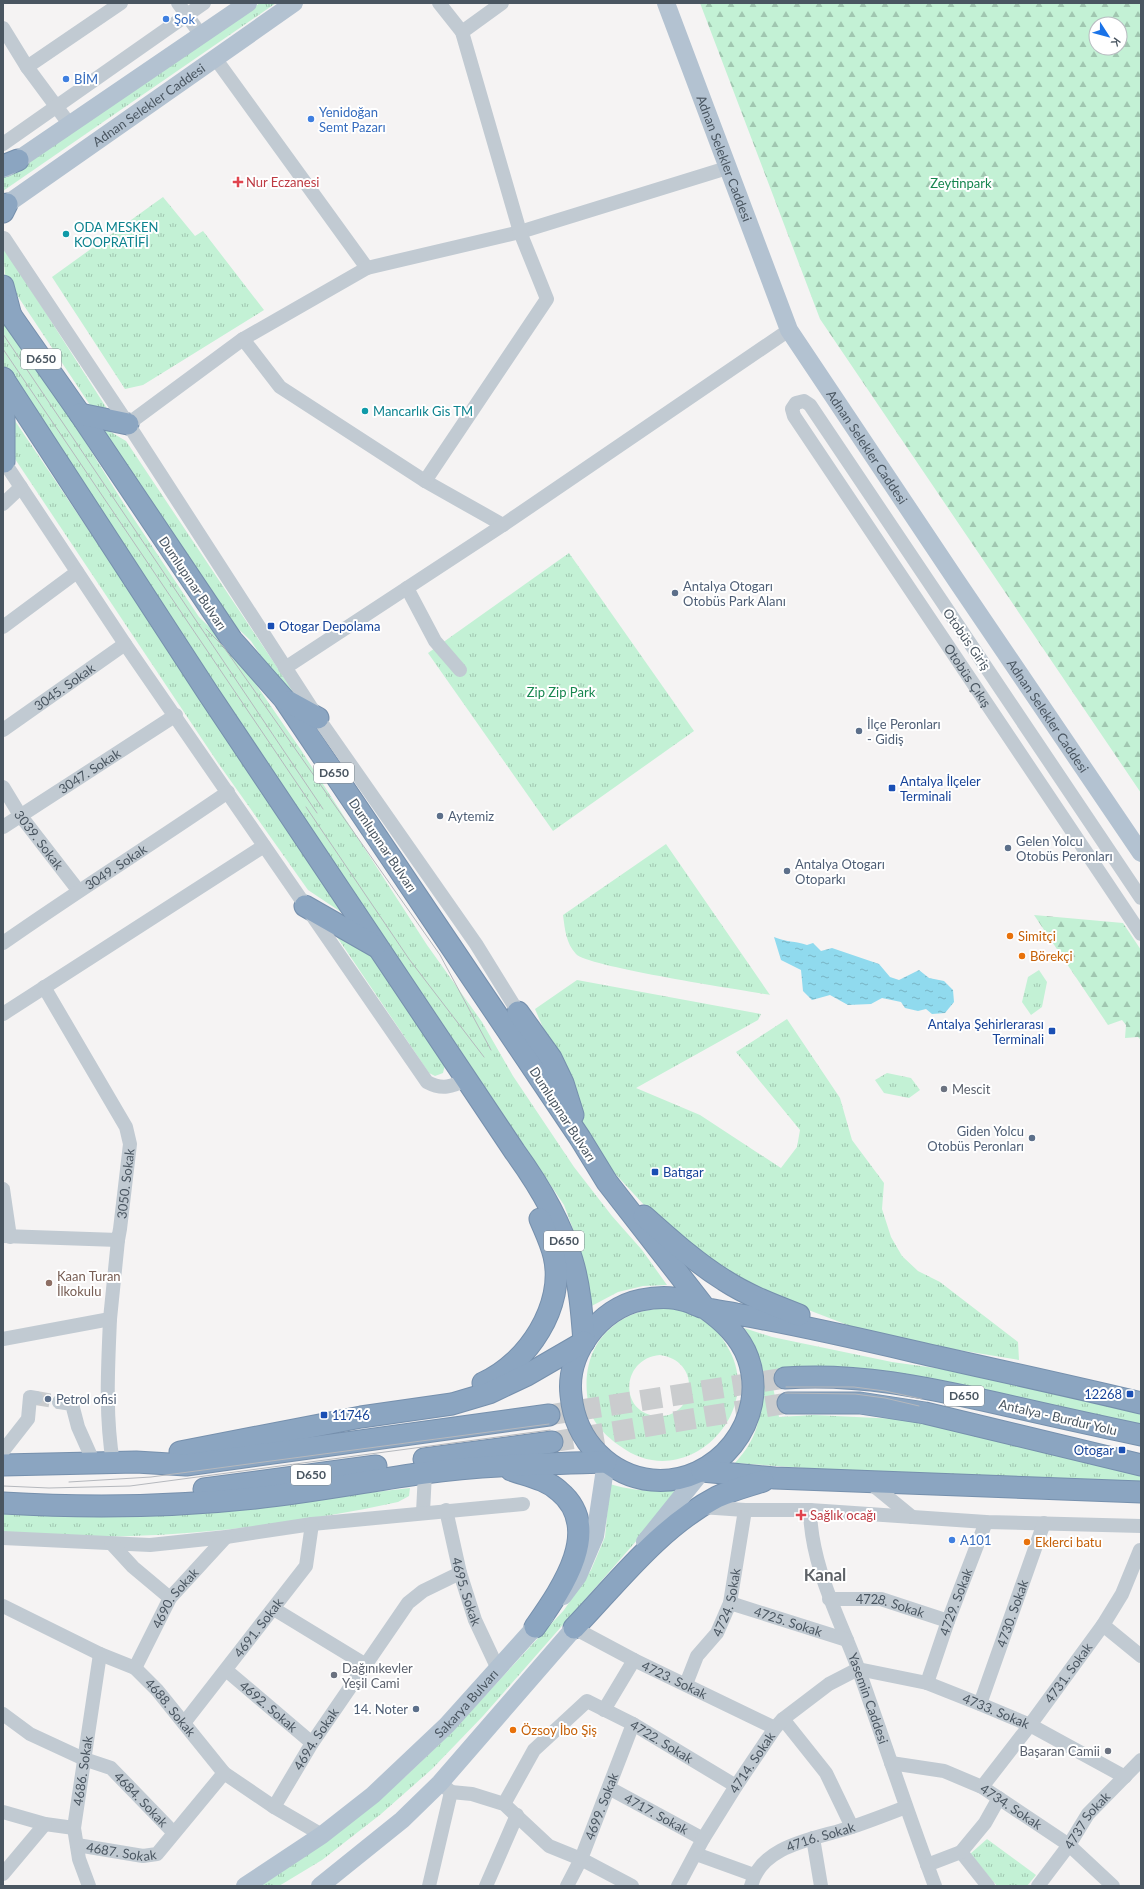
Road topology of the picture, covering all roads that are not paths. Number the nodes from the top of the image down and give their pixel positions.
1 (121, 3) edge
2 (178, 3) edge
3 (204, 3) edge
4 (248, 3) edge
5 (294, 3) edge
6 (439, 3) edge
7 (502, 3) edge
8 (666, 3) edge
9 (186, 15) junction
10 (3, 28) edge
11 (462, 32) junction
12 (201, 35) junction
13 (215, 58) junction
14 (27, 67) junction
15 (56, 107) junction
16 (70, 125) junction
17 (3, 144) edge
18 (8, 166) edge
19 (727, 168) junction
20 (4, 207) edge
21 (520, 232) junction
22 (4, 238) edge
23 (367, 268) junction
24 (3, 286) edge
25 (7, 310) edge
26 (789, 330) junction
27 (244, 338) junction
28 (4, 378) edge
29 (80, 414) junction
30 (794, 416) joint
31 (128, 424) junction
32 (4, 462) edge
33 (425, 481) junction
34 (21, 487) junction
35 (3, 504) edge
36 (503, 525) junction
37 (77, 572) junction
38 (407, 588) junction
39 (3, 627) edge
40 (125, 644) junction
41 (285, 668) junction
42 (460, 670) dead end
43 (284, 699) junction
44 (176, 715) junction
45 (318, 718) junction
46 (3, 730) edge
47 (3, 787) edge
48 (228, 792) junction
49 (20, 815) junction
50 (3, 827) edge
51 (264, 846) junction
52 (1141, 853) edge
53 (78, 890) junction
54 (1141, 898) edge
55 (305, 906) junction
56 (1141, 934) edge
57 (3, 943) edge
58 (379, 949) junction
59 (44, 987) junction
60 (518, 1012) joint
61 (3, 1014) edge
62 (467, 1079) junction
63 (580, 1138) junction
64 (515, 1152) junction
65 (607, 1182) junction
66 (3, 1189) edge
67 (6, 1236) edge
68 (118, 1240) junction
69 (705, 1308) junction
70 (110, 1319) junction
71 (837, 1334) junction
72 (3, 1339) edge
73 (584, 1342) junction
74 (785, 1378) tunnel mouth
75 (36, 1398) dead end
76 (59, 1402) tunnel mouth
77 (788, 1403) tunnel mouth
78 (1141, 1403) edge
79 (411, 1410) junction
80 (549, 1415) tunnel mouth
81 (1141, 1436) edge
82 (552, 1442) tunnel mouth
83 (3, 1451) edge
84 (136, 1462) junction
85 (606, 1462) junction
86 (103, 1463) junction
87 (3, 1465) edge
88 (1141, 1465) edge
89 (497, 1466) junction
90 (702, 1471) junction
91 (425, 1473) junction
92 (776, 1478) junction
93 (868, 1481) junction
94 (1141, 1492) edge
95 (3, 1503) edge
96 (523, 1504) dead end
97 (701, 1506) junction
98 (71, 1507) junction
99 (446, 1510) junction
100 (745, 1510) junction
101 (810, 1510) junction
102 (423, 1512) junction
103 (912, 1517) junction
104 (986, 1522) junction
105 (1044, 1523) junction
106 (312, 1524) junction
107 (1141, 1526) edge
108 (226, 1537) junction
109 (3, 1538) edge
110 (111, 1543) junction
111 (1141, 1547) edge
112 (460, 1573) junction
113 (170, 1598) junction
114 (829, 1599) junction
115 (730, 1603) junction
116 (3, 1606) edge
117 (274, 1609) junction
118 (948, 1621) junction
119 (1103, 1626) junction
120 (535, 1627) junction
121 (574, 1628) junction
122 (847, 1640) junction
123 (100, 1654) junction
124 (1141, 1656) edge
125 (634, 1660) junction
126 (366, 1665) junction
127 (135, 1668) junction
128 (498, 1669) junction
129 (858, 1669) junction
130 (226, 1670) junction
131 (927, 1683) junction
132 (686, 1684) junction
133 (980, 1704) junction
134 (604, 1710) junction
135 (5, 1720) edge
136 (184, 1724) junction
137 (633, 1724) junction
138 (779, 1724) junction
139 (1030, 1725) junction
140 (312, 1743) junction
141 (84, 1758) junction
142 (891, 1763) junction
143 (1140, 1764) edge
144 (224, 1773) junction
145 (1126, 1777) junction
146 (736, 1786) junction
147 (445, 1787) junction
148 (982, 1787) junction
149 (609, 1788) junction
150 (999, 1798) junction
151 (504, 1804) junction
152 (906, 1807) junction
153 (274, 1808) junction
154 (3, 1812) edge
155 (517, 1816) junction
156 (45, 1824) junction
157 (852, 1827) junction
158 (74, 1828) junction
159 (174, 1832) junction
160 (322, 1835) junction
161 (813, 1838) junction
162 (703, 1839) junction
163 (77, 1845) junction
164 (1069, 1845) junction
165 (961, 1852) junction
166 (696, 1854) junction
167 (581, 1859) junction
168 (927, 1865) junction
169 (3, 1874) edge
170 (752, 1880) edge
171 (88, 1886) edge
172 (245, 1886) edge
173 (320, 1886) edge
174 (428, 1886) edge
175 (486, 1886) edge
176 (567, 1886) edge
177 (632, 1886) edge
178 (678, 1886) edge
179 (821, 1886) edge
180 (935, 1886) edge
181 (988, 1886) edge
182 (1038, 1886) edge
183 (1113, 1886) edge

1 - 14 street
2 - 9 street
3 - 9 street
4 - 12 main road
5 - 13 main road, Adnan Selekler Caddesi
6 - 11 street
7 - 11 street
8 - 19 main road, Adnan Selekler Caddesi
9 - 12 street
9 - 15 street
10 - 14 street
11 - 21 street
12 - 16 main road
13 - 20 main road, Adnan Selekler Caddesi
13 - 23 street
14 - 15 street
15 - 16 street
15 - 17 street
16 - 18 main road
19 - 21 street
19 - 26 main road, Adnan Selekler Caddesi
21 - 23 street
21 - 33 street
22 - 31 street
23 - 27 street
24 - 25 highway
25 - 29 highway, Dumlupınar Bulvarı / D650
26 - 36 street
26 - 52 main road, Adnan Selekler Caddesi
27 - 31 street
27 - 33 street
28 - 32 highway
28 - 58 highway, D650
29 - 31 highway
29 - 43 highway, Dumlupınar Bulvarı / D650
30 - 54 street, Otobüs Giriş
30 - 56 street, Otobüs Çıkış
31 - 41 street
32 - 34 street
33 - 36 street
34 - 35 street
34 - 37 street
36 - 38 street
37 - 39 street
37 - 40 street
38 - 41 street
38 - 42 street
40 - 44 street
40 - 46 street, 3045. Sokak
41 - 45 street
43 - 45 highway
43 - 63 highway, Dumlupınar Bulvarı / D650
44 - 48 street
44 - 49 street, 3047. Sokak
45 - 60 street
47 - 49 street, 3039. Sokak
48 - 51 street
48 - 53 street, 3049. Sokak
49 - 50 street, 3047. Sokak
49 - 53 street, 3039. Sokak
51 - 55 street
51 - 59 street
53 - 57 street, 3049. Sokak
55 - 58 highway
55 - 62 street
58 - 62 highway, D650
59 - 61 street
59 - 68 street, 3050. Sokak
60 - 63 highway
62 - 64 highway, D650
63 - 65 highway, Dumlupınar Bulvarı / D650
64 - 73 highway, D650
64 - 79 highway
65 - 69 highway, Dumlupınar Bulvarı / D650
65 - 71 highway
66 - 67 street
67 - 68 street
68 - 70 street, 3050. Sokak
69 - 71 highway
69 - 73 highway
69 - 90 highway
70 - 72 street
70 - 86 street, 3050. Sokak
71 - 78 highway
73 - 79 highway
73 - 85 highway
74 - 81 highway, Antalya - Burdur Yolu / D650
75 - 83 street
76 - 86 street
77 - 88 highway, Antalya - Burdur Yolu / D650
79 - 84 highway
80 - 84 highway, D650
82 - 98 highway, D650
84 - 86 highway, D650
85 - 89 highway
85 - 90 highway
85 - 120 main road, Sakarya Bulvarı
86 - 87 highway, D650
89 - 91 highway
89 - 120 highway
90 - 92 highway
90 - 121 main road
91 - 98 highway
91 - 102 street
92 - 93 highway
92 - 97 highway
93 - 94 highway
93 - 103 street
95 - 98 highway, D650
96 - 99 street
97 - 100 street
97 - 121 highway
99 - 102 street
99 - 112 street, 4695. Sokak
100 - 101 street
100 - 115 street, 4724. Sokak
101 - 103 street
101 - 114 street, Yasemin Caddesi
102 - 106 street
103 - 104 street
104 - 105 street
104 - 118 street, 4729. Sokak
105 - 107 street
105 - 133 street, 4730. Sokak
106 - 108 street
106 - 117 street, 4691. Sokak
108 - 110 street
108 - 113 street, 4690. Sokak
109 - 110 street
110 - 113 street
111 - 119 street, 4731. Sokak
112 - 126 street, 4694. Sokak
112 - 128 street, 4695. Sokak
113 - 127 street, 4690. Sokak
114 - 118 street, 4728. Sokak
114 - 122 street, Yasemin Caddesi
115 - 122 street, 4725. Sokak
115 - 132 street, 4724. Sokak
116 - 123 street, 4688. Sokak
117 - 126 street
117 - 130 street, 4691. Sokak
118 - 131 street, 4729. Sokak
119 - 124 street
119 - 139 street, 4731. Sokak
120 - 128 main road, Sakarya Bulvarı
121 - 125 street, 4723. Sokak
121 - 147 main road
122 - 129 street, Yasemin Caddesi
123 - 127 street, 4688. Sokak
123 - 141 street, 4686. Sokak
125 - 132 street, 4723. Sokak
125 - 134 street
126 - 140 street, 4694. Sokak
127 - 136 street, 4688. Sokak
128 - 160 main road, Sakarya Bulvarı
129 - 131 street, 4733. Sokak
129 - 138 street, 4714. Sokak
129 - 142 street, Yasemin Caddesi
130 - 136 street, 4691. Sokak
130 - 140 street, 4692. Sokak
131 - 133 street, 4733. Sokak
132 - 138 street, 4723. Sokak
133 - 139 street, 4733. Sokak
134 - 137 street, 4722. Sokak
134 - 151 street, 4722. Sokak
135 - 141 street, 4684. Sokak
136 - 144 street, 4688. Sokak
137 - 146 street, 4722. Sokak
137 - 149 street, 4699. Sokak
138 - 146 street, 4714. Sokak
138 - 157 street, 4723. Sokak
139 - 145 street, 4733. Sokak
139 - 148 street, 4731. Sokak
140 - 153 street, 4694. Sokak
141 - 158 street, 4686. Sokak
141 - 159 street, 4684. Sokak
142 - 148 street, 4734. Sokak
142 - 152 street, Yasemin Caddesi
143 - 145 street, 4737 Sokak
144 - 153 street, 4688. Sokak
144 - 159 street, 4687. Sokak
145 - 164 street, 4737 Sokak
146 - 162 street, 4714. Sokak
147 - 151 street
147 - 173 main road
147 - 174 street
148 - 150 street, 4734. Sokak
149 - 162 street, 4717. Sokak
149 - 167 street, 4699. Sokak
150 - 164 street, 4734. Sokak
150 - 165 street
151 - 155 street
152 - 157 street, 4716. Sokak
152 - 168 street, Yasemin Caddesi
153 - 160 street, 4688. Sokak
154 - 156 street
155 - 167 street
155 - 175 street
156 - 158 street
156 - 169 street
157 - 161 street, 4716. Sokak
158 - 163 street, 4686. Sokak
159 - 163 street, 4687. Sokak
160 - 172 main road, Sakarya Bulvarı
161 - 170 street, 4716. Sokak
161 - 179 street
162 - 166 street, 4714. Sokak
163 - 171 street, 4686. Sokak
164 - 182 street, 4737 Sokak
164 - 183 street, 4734. Sokak
165 - 168 street
165 - 181 street
166 - 170 street
166 - 178 street, 4714. Sokak
167 - 176 street, 4699. Sokak
167 - 177 street
168 - 180 street, Yasemin Caddesi

